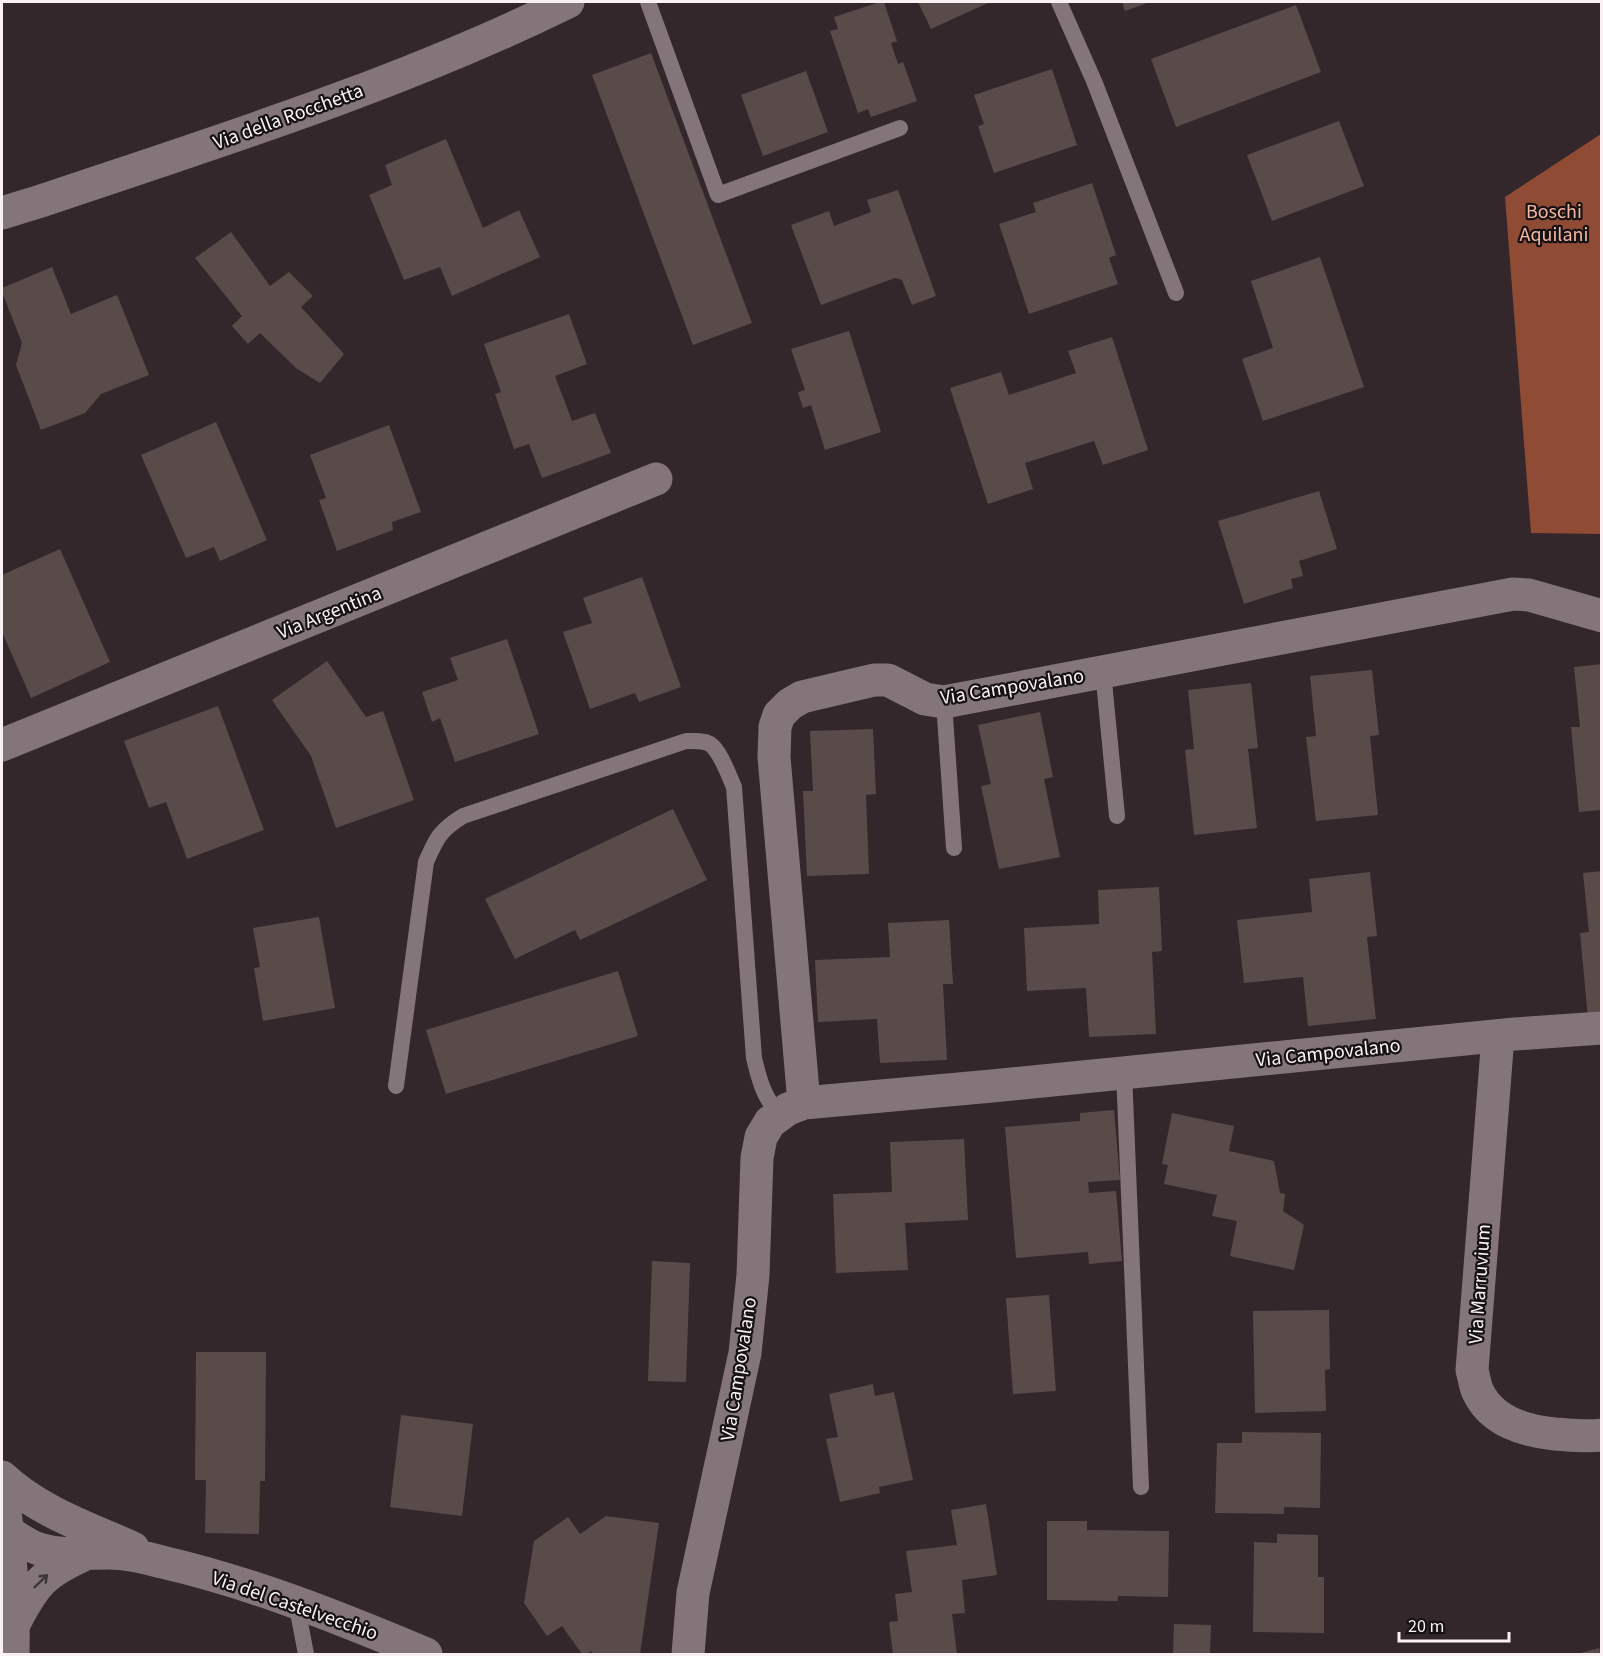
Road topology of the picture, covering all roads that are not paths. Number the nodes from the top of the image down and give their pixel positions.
1 (567, 2) edge
2 (648, 2) edge
3 (1059, 2) edge
4 (900, 128) dead end
5 (2, 213) edge
6 (1176, 293) dead end
7 (656, 479) dead end
8 (1602, 616) edge
9 (1103, 671) junction
10 (944, 702) junction
11 (2, 745) edge
12 (1117, 816) dead end
13 (954, 848) dead end
14 (1602, 1028) edge
15 (1497, 1036) junction
16 (1124, 1072) junction
17 (396, 1086) dead end
18 (791, 1109) junction
19 (1602, 1435) edge
20 (2, 1477) edge
21 (1141, 1487) dead end
22 (2, 1492) edge
23 (8, 1531) junction
24 (84, 1539) junction
25 (296, 1602) junction
26 (13, 1640) edge
27 (306, 1654) edge
28 (426, 1654) edge
29 (688, 1654) edge

1 - 5 street, Via della Rocchetta
2 - 4 lane
3 - 6 lane
7 - 11 street, Via Argentina
8 - 9 street, Via Campovalano
9 - 10 street, Via Campovalano
9 - 12 lane
10 - 13 lane
10 - 18 street, Via Campovalano
14 - 15 street, Via Campovalano
15 - 16 street, Via Campovalano
15 - 19 street, Via Marruvium
16 - 18 street, Via Campovalano
16 - 21 lane
17 - 18 lane
18 - 29 street, Via Campovalano
20 - 24 street, Via del Castelvecchio
22 - 23 street
23 - 24 street, Via del Castelvecchio
23 - 26 street
24 - 25 street, Via del Castelvecchio
26 -> 24 street, Via del Castelvecchio
25 - 27 lane
25 - 28 street, Via del Castelvecchio

